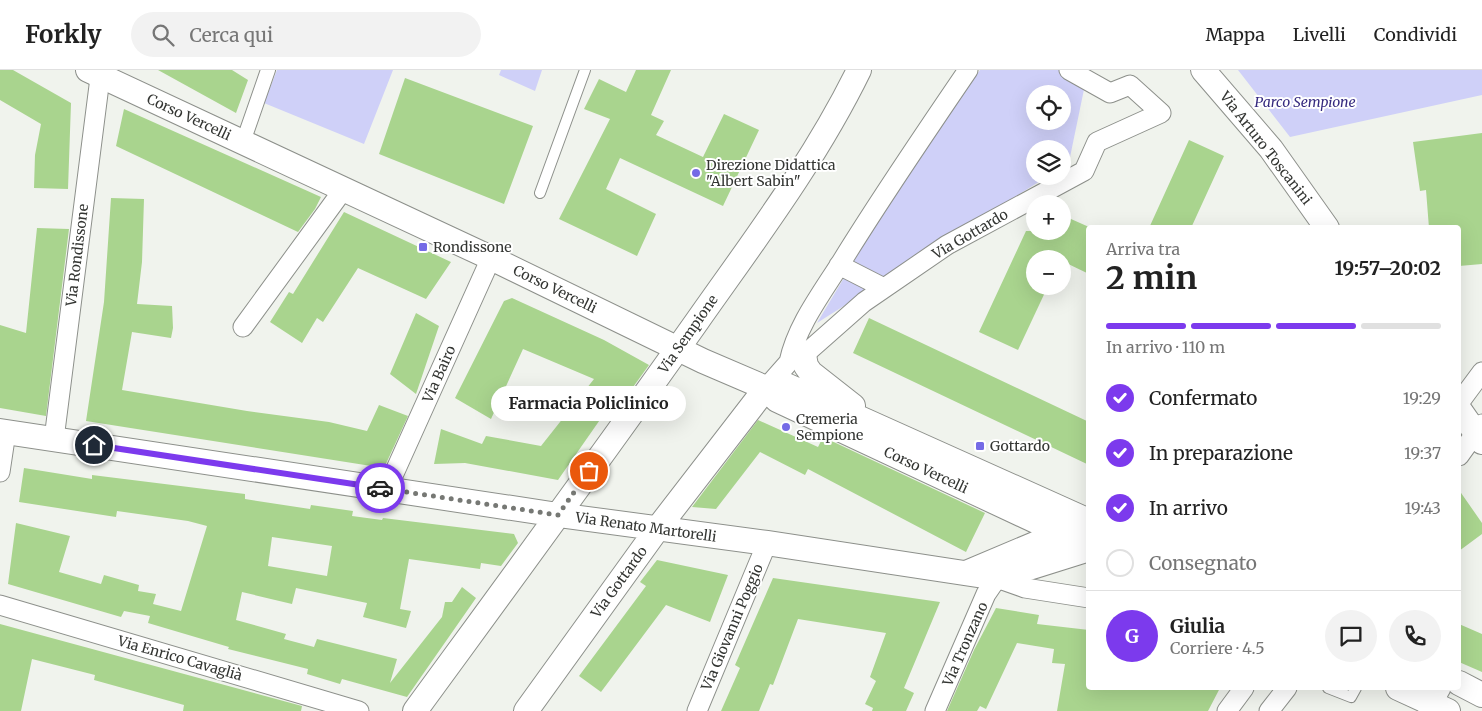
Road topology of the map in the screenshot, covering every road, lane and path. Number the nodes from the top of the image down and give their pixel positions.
1 (268, 70) edge
2 (584, 70) edge
3 (859, 70) edge
4 (968, 70) edge
5 (1069, 70) edge
6 (1203, 70) edge
7 (96, 72) edge
8 (243, 142) junction
9 (343, 190) junction
10 (540, 193) dead end
11 (1325, 225) edge
12 (491, 258) junction
13 (839, 265) junction
14 (884, 288) junction
15 (243, 327) dead end
16 (678, 349) junction
17 (797, 358) junction
18 (1482, 372) edge
19 (766, 388) junction
20 (1461, 400) edge
21 (1461, 412) edge
22 (868, 422) junction
23 (3, 431) edge
24 (1480, 433) edge
25 (54, 439) junction
26 (1461, 454) edge
27 (0, 472) edge
28 (387, 489) junction
29 (558, 515) junction
30 (1085, 519) edge
31 (658, 528) junction
32 (1062, 533) junction
33 (767, 542) junction
34 (1086, 546) edge
35 (1086, 549) edge
36 (966, 574) junction
37 (997, 578) junction
38 (1086, 597) edge
39 (0, 605) edge
40 (1461, 684) edge
41 (1243, 690) edge
42 (1285, 690) edge
43 (1333, 690) edge
44 (1355, 690) edge
45 (1403, 690) edge
46 (1482, 695) edge
47 (1437, 703) edge
48 (359, 711) edge
49 (415, 711) edge
50 (526, 711) edge
51 (697, 711) edge
52 (935, 711) edge
53 (1227, 711) edge
54 (1269, 711) edge

1 - 8 street
2 - 10 lane
3 - 16 street, Via Sempione
4 - 13 street, Via Gottardo
5 - 14 street, Via Gottardo
6 - 11 street, Via Arturo Toscanini
7 - 8 street, Corso Vercelli
7 - 25 street, Via Rondissone
8 - 9 street, Corso Vercelli
9 - 12 street, Corso Vercelli
9 - 15 street
12 - 16 street, Corso Vercelli
12 - 28 street, Via Bairo
13 - 14 street
13 - 17 street, Via Gottardo
14 - 17 street, Via Gottardo
16 - 19 street, Corso Vercelli
16 - 29 street, Via Sempione
17 - 19 street, Via Gottardo
17 - 22 street
18 - 20 street
19 - 22 street, Corso Vercelli
19 - 31 street, Via Gottardo
19 - 32 street, Corso Vercelli
21 - 24 street
22 - 30 street, Corso Vercelli
23 - 25 street, Via Renato Martorelli
23 - 27 street
24 - 26 street
25 - 28 street, Via Renato Martorelli
28 - 29 street, Via Renato Martorelli
29 - 31 street, Via Renato Martorelli
29 - 49 street, Via Sempione
30 - 32 street
31 - 33 street, Via Renato Martorelli
31 - 50 street, Via Gottardo
32 - 34 street, Corso Vercelli
32 - 36 street
33 - 36 street, Via Renato Martorelli
33 - 51 street, Via Giovanni Poggio
35 - 37 street, Via Renato Martorelli
36 - 37 street, Via Renato Martorelli
37 - 38 street, Via Renato Martorelli
37 - 52 street, Via Tronzano
39 - 48 street, Via Enrico Cavaglià
40 - 46 street
41 - 53 street
42 - 54 street
43 - 44 lane
45 - 47 street

